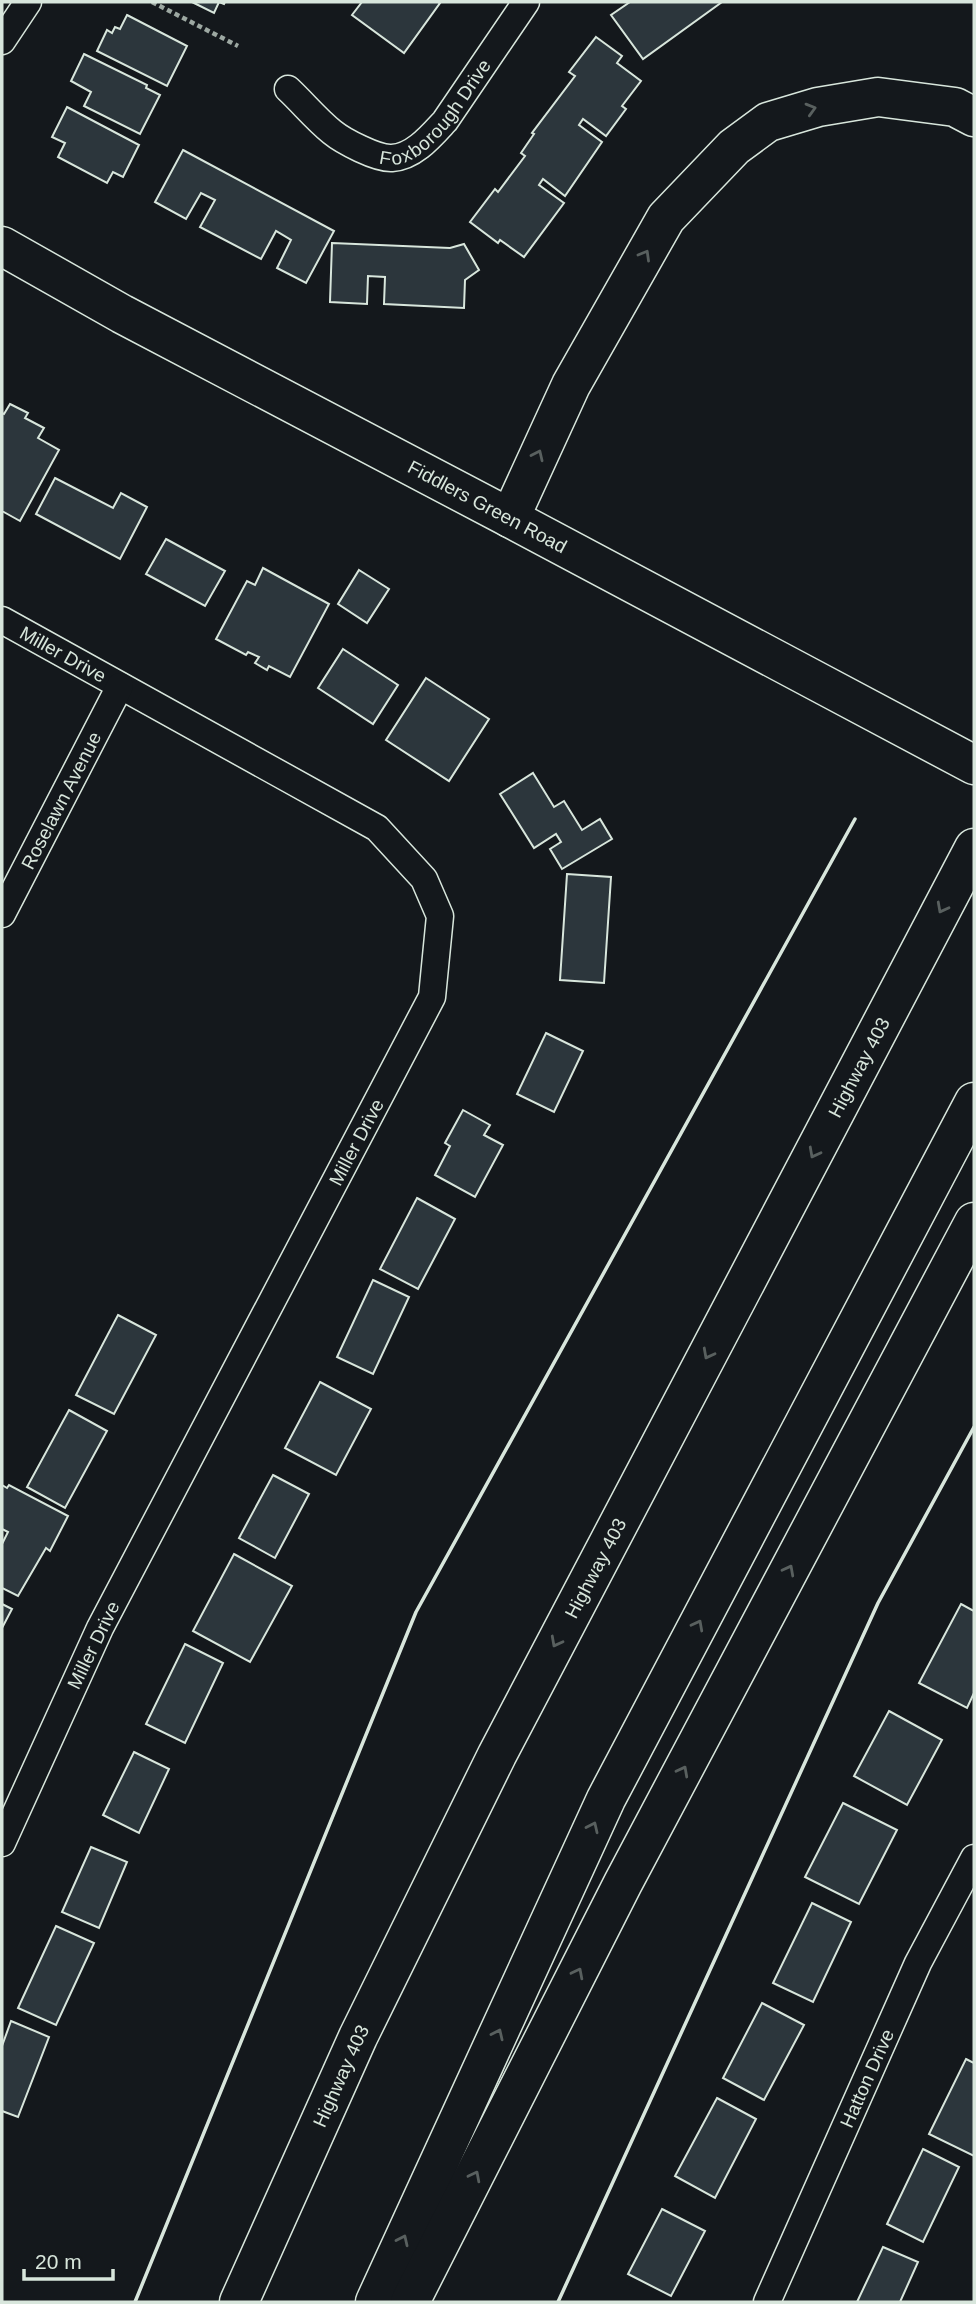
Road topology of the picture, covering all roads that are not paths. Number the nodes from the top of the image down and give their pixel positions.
1 (28, 2) edge
2 (526, 2) edge
3 (2, 41) edge
4 (288, 89) dead end
5 (974, 117) edge
6 (2, 246) edge
7 (510, 517) junction
8 (2, 620) edge
9 (120, 686) junction
10 (974, 765) edge
11 (974, 848) edge
12 (2, 914) edge
13 (974, 1102) edge
14 (974, 1222) edge
15 (2, 1843) edge
16 (974, 1858) edge
17 (239, 2302) edge
18 (375, 2302) edge
19 (410, 2302) edge
20 (767, 2302) edge

1 - 3 street
2 - 4 street, Foxborough Drive
7 -> 5 main road
6 - 7 main road, Fiddlers Green Road
7 - 10 main road, Fiddlers Green Road
8 - 9 street, Miller Drive
9 - 12 street, Roselawn Avenue
9 - 15 street, Miller Drive
11 -> 17 main road, Highway 403
18 -> 13 main road
19 -> 14 main road
16 - 20 street, Hatton Drive

